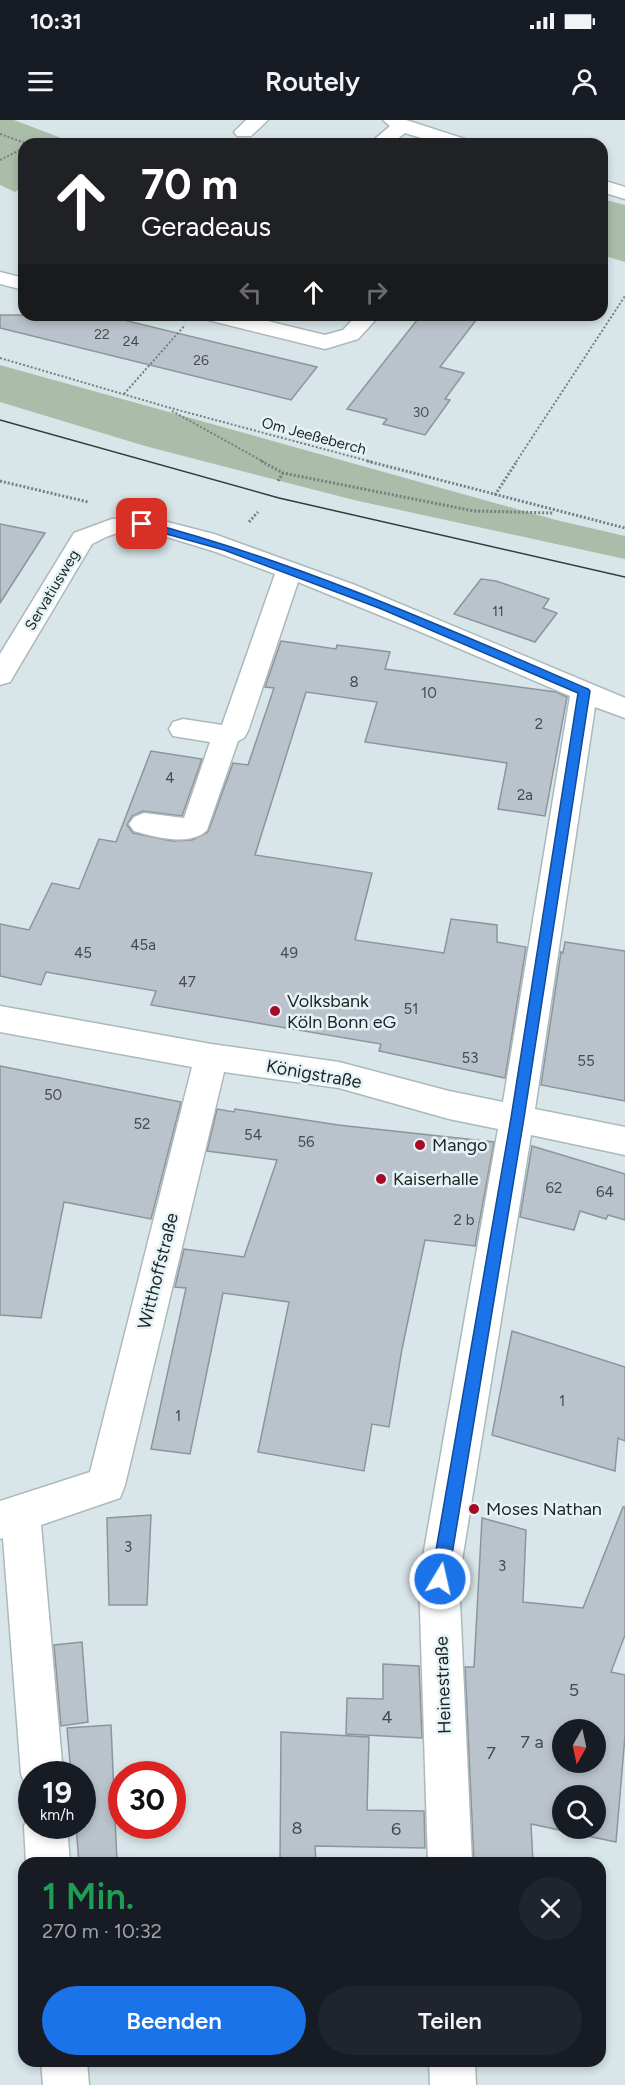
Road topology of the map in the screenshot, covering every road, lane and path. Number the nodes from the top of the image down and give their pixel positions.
1 (398, 123) edge
2 (0, 134) edge
3 (384, 138) edge
4 (443, 138) edge
5 (18, 140) edge
6 (18, 151) edge
7 (0, 160) edge
8 (608, 188) edge
9 (625, 194) edge
10 (0, 278) edge
11 (18, 282) edge
12 (625, 296) edge
13 (240, 321) edge
14 (364, 321) edge
15 (186, 324) dead end
16 (0, 358) edge
17 (124, 394) junction
18 (167, 407) junction
19 (283, 473) junction
20 (0, 481) edge
21 (278, 481) dead end
22 (495, 495) junction
23 (561, 513) junction
24 (142, 524) junction
25 (625, 528) edge
26 (289, 570) junction
27 (1, 674) edge
28 (584, 691) junction
29 (625, 709) edge
30 (183, 729) dead end
31 (226, 735) junction
32 (144, 824) dead end
33 (0, 1019) edge
34 (211, 1057) junction
35 (518, 1118) junction
36 (625, 1141) edge
37 (11, 1517) edge
38 (40, 1761) edge
39 (47, 1839) edge
40 (48, 1857) edge
41 (450, 1857) edge
42 (64, 2067) edge
43 (452, 2067) edge
44 (66, 2085) edge
45 (453, 2085) edge

1 - 3 street
1 - 4 street
2 - 5 path
6 - 7 path
8 - 9 street
10 - 11 street
12 - 22 path
13 - 14 street
15 - 17 path
16 - 17 path, Om Jeeßeberch
17 - 18 path, Om Jeeßeberch
18 - 19 path
18 - 22 path, Om Jeeßeberch
19 - 21 path
19 - 23 path
20 - 24 path
22 - 23 path, Om Jeeßeberch
23 - 25 path, Om Jeeßeberch
24 - 26 street, Servatiusweg
24 - 27 street, Servatiusweg
26 - 28 street, Servatiusweg
26 - 31 street
28 - 29 street, Servatiusweg
28 - 35 street, Heinestraße
30 - 31 street
31 - 32 street
33 - 34 street, Königstraße
34 - 35 street, Königstraße
34 - 37 street, Witthoffstraße
35 - 36 street, Königstraße
35 - 41 street, Heinestraße
37 - 38 street
39 - 40 street
42 - 44 street
43 - 45 street

